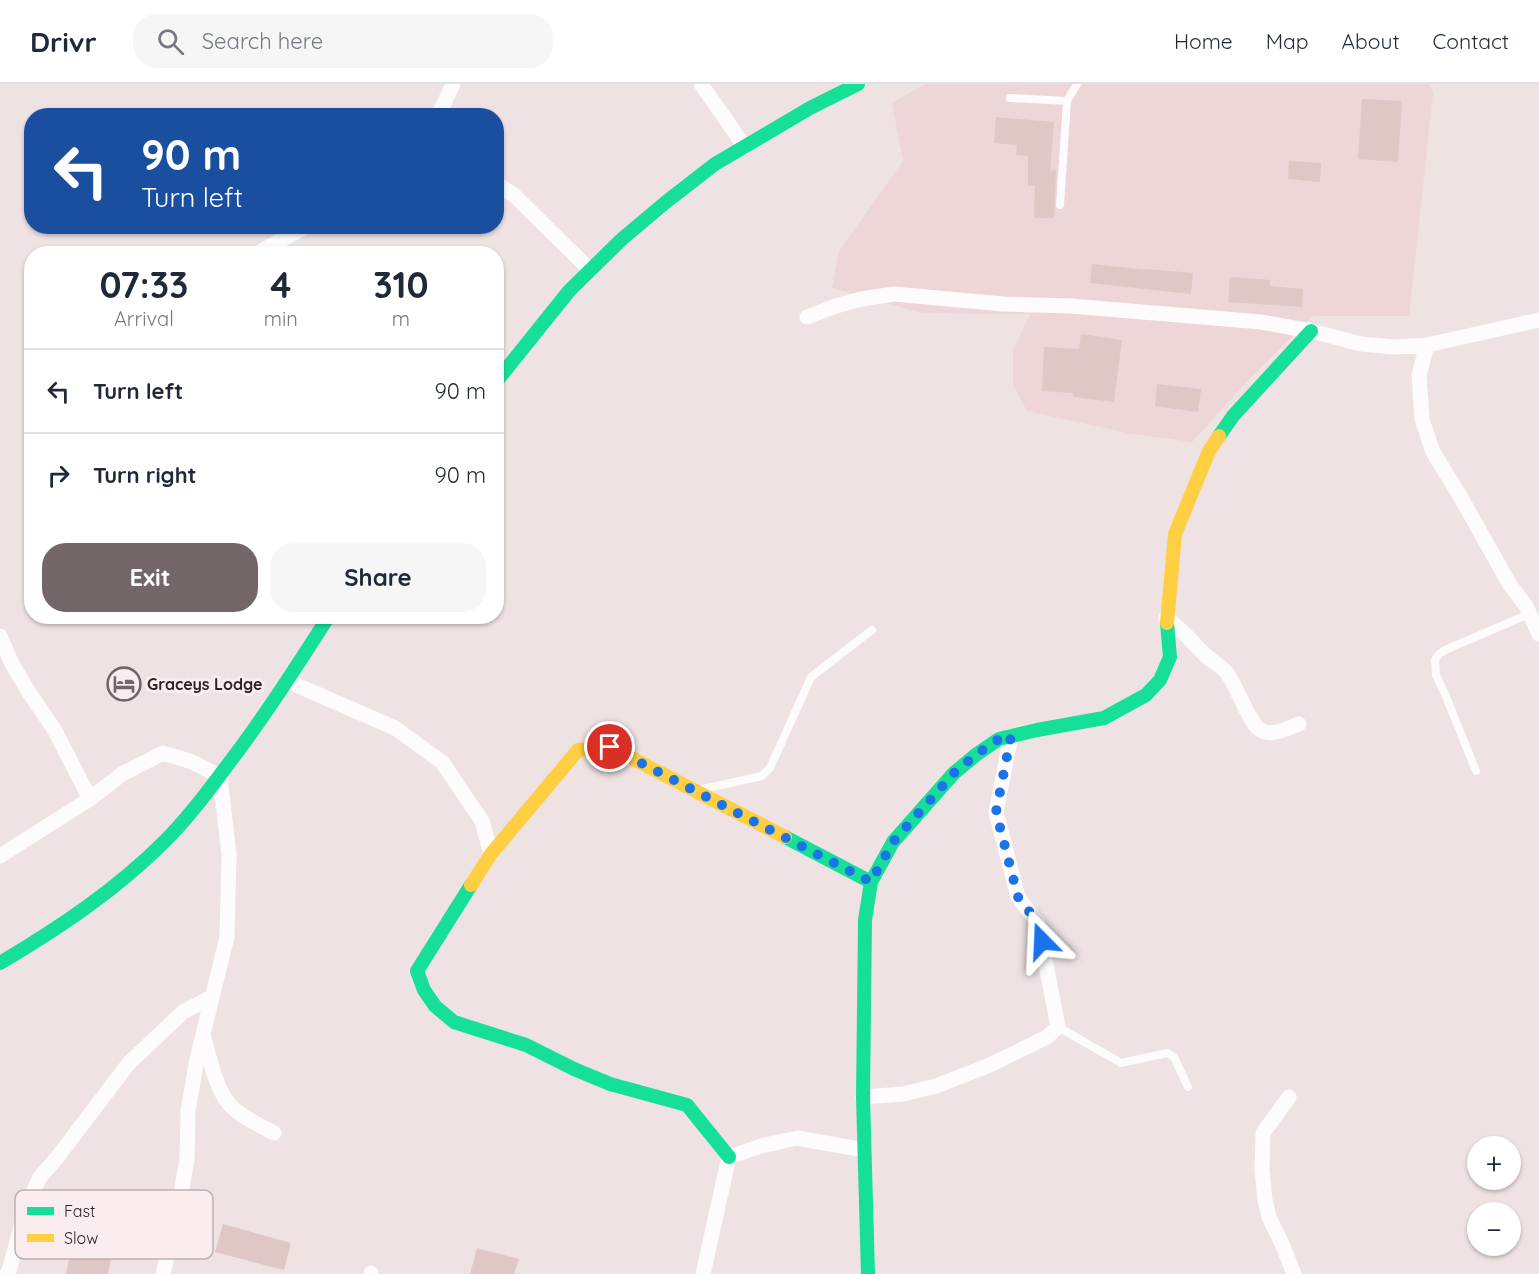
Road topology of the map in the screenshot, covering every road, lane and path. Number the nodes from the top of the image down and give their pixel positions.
1 (453, 84) edge
2 (701, 84) edge
3 (858, 84) edge
4 (1077, 84) edge
5 (1010, 98) dead end
6 (1067, 101) junction
7 (442, 108) edge
8 (745, 147) junction
9 (504, 188) edge
10 (1060, 205) dead end
11 (292, 234) edge
12 (271, 246) edge
13 (590, 270) junction
14 (807, 317) dead end
15 (1539, 320) edge
16 (1311, 331) junction
17 (1427, 345) junction
18 (504, 372) edge
19 (1529, 614) junction
20 (1166, 618) junction
21 (324, 624) edge
22 (872, 630) dead end
23 (1539, 634) edge
24 (0, 636) edge
25 (287, 681) junction
26 (1299, 724) dead end
27 (1011, 736) junction
28 (1476, 771) dead end
29 (220, 776) junction
30 (695, 791) junction
31 (90, 799) junction
32 (491, 854) junction
33 (0, 856) edge
34 (871, 882) junction
35 (0, 963) edge
36 (212, 997) junction
37 (1058, 1027) junction
38 (204, 1034) junction
39 (1188, 1087) dead end
40 (863, 1097) junction
41 (1289, 1098) dead end
42 (274, 1133) dead end
43 (864, 1150) junction
44 (729, 1157) junction
45 (34, 1190) edge
46 (182, 1190) edge
47 (15, 1249) edge
48 (167, 1259) edge
49 (7, 1274) edge
50 (163, 1274) edge
51 (703, 1274) edge
52 (868, 1274) edge
53 (1294, 1274) edge

1 - 7 street
2 - 8 street
3 - 8 main road
4 - 6 lane
5 - 6 lane
6 - 10 lane
8 - 13 main road
9 - 13 street
11 - 12 street
13 - 18 main road
14 - 16 street
15 - 17 street
16 - 17 street
16 - 20 main road
17 - 19 street
19 - 23 street
19 - 28 lane
20 - 26 street
20 - 27 main road
21 - 25 main road
22 - 30 lane
24 - 31 street
25 - 29 main road
25 - 32 street
27 - 34 main road
27 - 37 street
29 - 31 street
29 - 35 main road
29 - 36 street
30 - 32 main road
30 - 34 main road
31 - 33 street
32 - 44 main road
34 - 40 main road
36 - 38 street
36 - 45 street
37 - 39 lane
37 - 40 street
38 - 42 street
38 - 46 street
40 - 43 main road
41 - 53 street
43 - 44 street
43 - 52 main road
44 - 51 street
47 - 49 street
48 - 50 street

